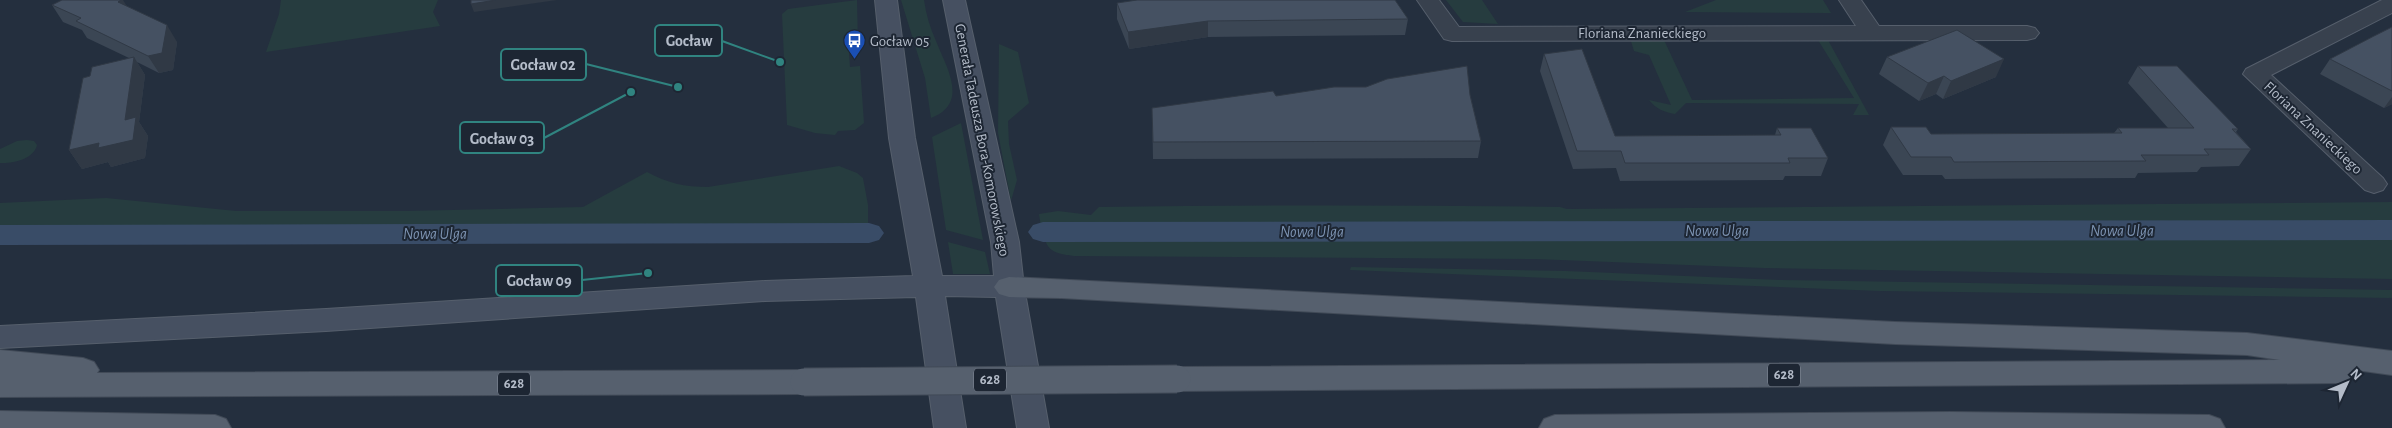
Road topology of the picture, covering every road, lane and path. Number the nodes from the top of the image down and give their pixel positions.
1 (886, 0) edge
2 (954, 0) edge
3 (1428, 0) edge
4 (1850, 0) edge
5 (2392, 4) edge
6 (2027, 33) dead end
7 (1873, 34) junction
8 (2374, 184) dead end
9 (929, 284) junction
10 (1009, 287) junction
11 (0, 337) edge
12 (0, 362) edge
13 (2392, 363) edge
14 (2392, 370) edge
15 (224, 384) junction
16 (0, 385) edge
17 (0, 424) edge
18 (215, 428) edge
19 (950, 428) edge
20 (1032, 428) edge
21 (1555, 428) edge
22 (2209, 428) edge

1 - 9 street
2 - 10 street, Generała Tadeusza Bora-Komorowskiego
3 - 7 street, Floriana Znanieckiego
4 - 7 street
5 - 8 street, Floriana Znanieckiego
6 - 7 street, Floriana Znanieckiego
9 - 10 street
9 - 11 street
9 - 19 street
10 - 13 main road
10 - 20 street, Generała Tadeusza Bora-Komorowskiego
12 - 15 main road
14 - 15 main road, 628, bridge
15 - 16 main road
17 - 18 main road
21 - 22 main road

